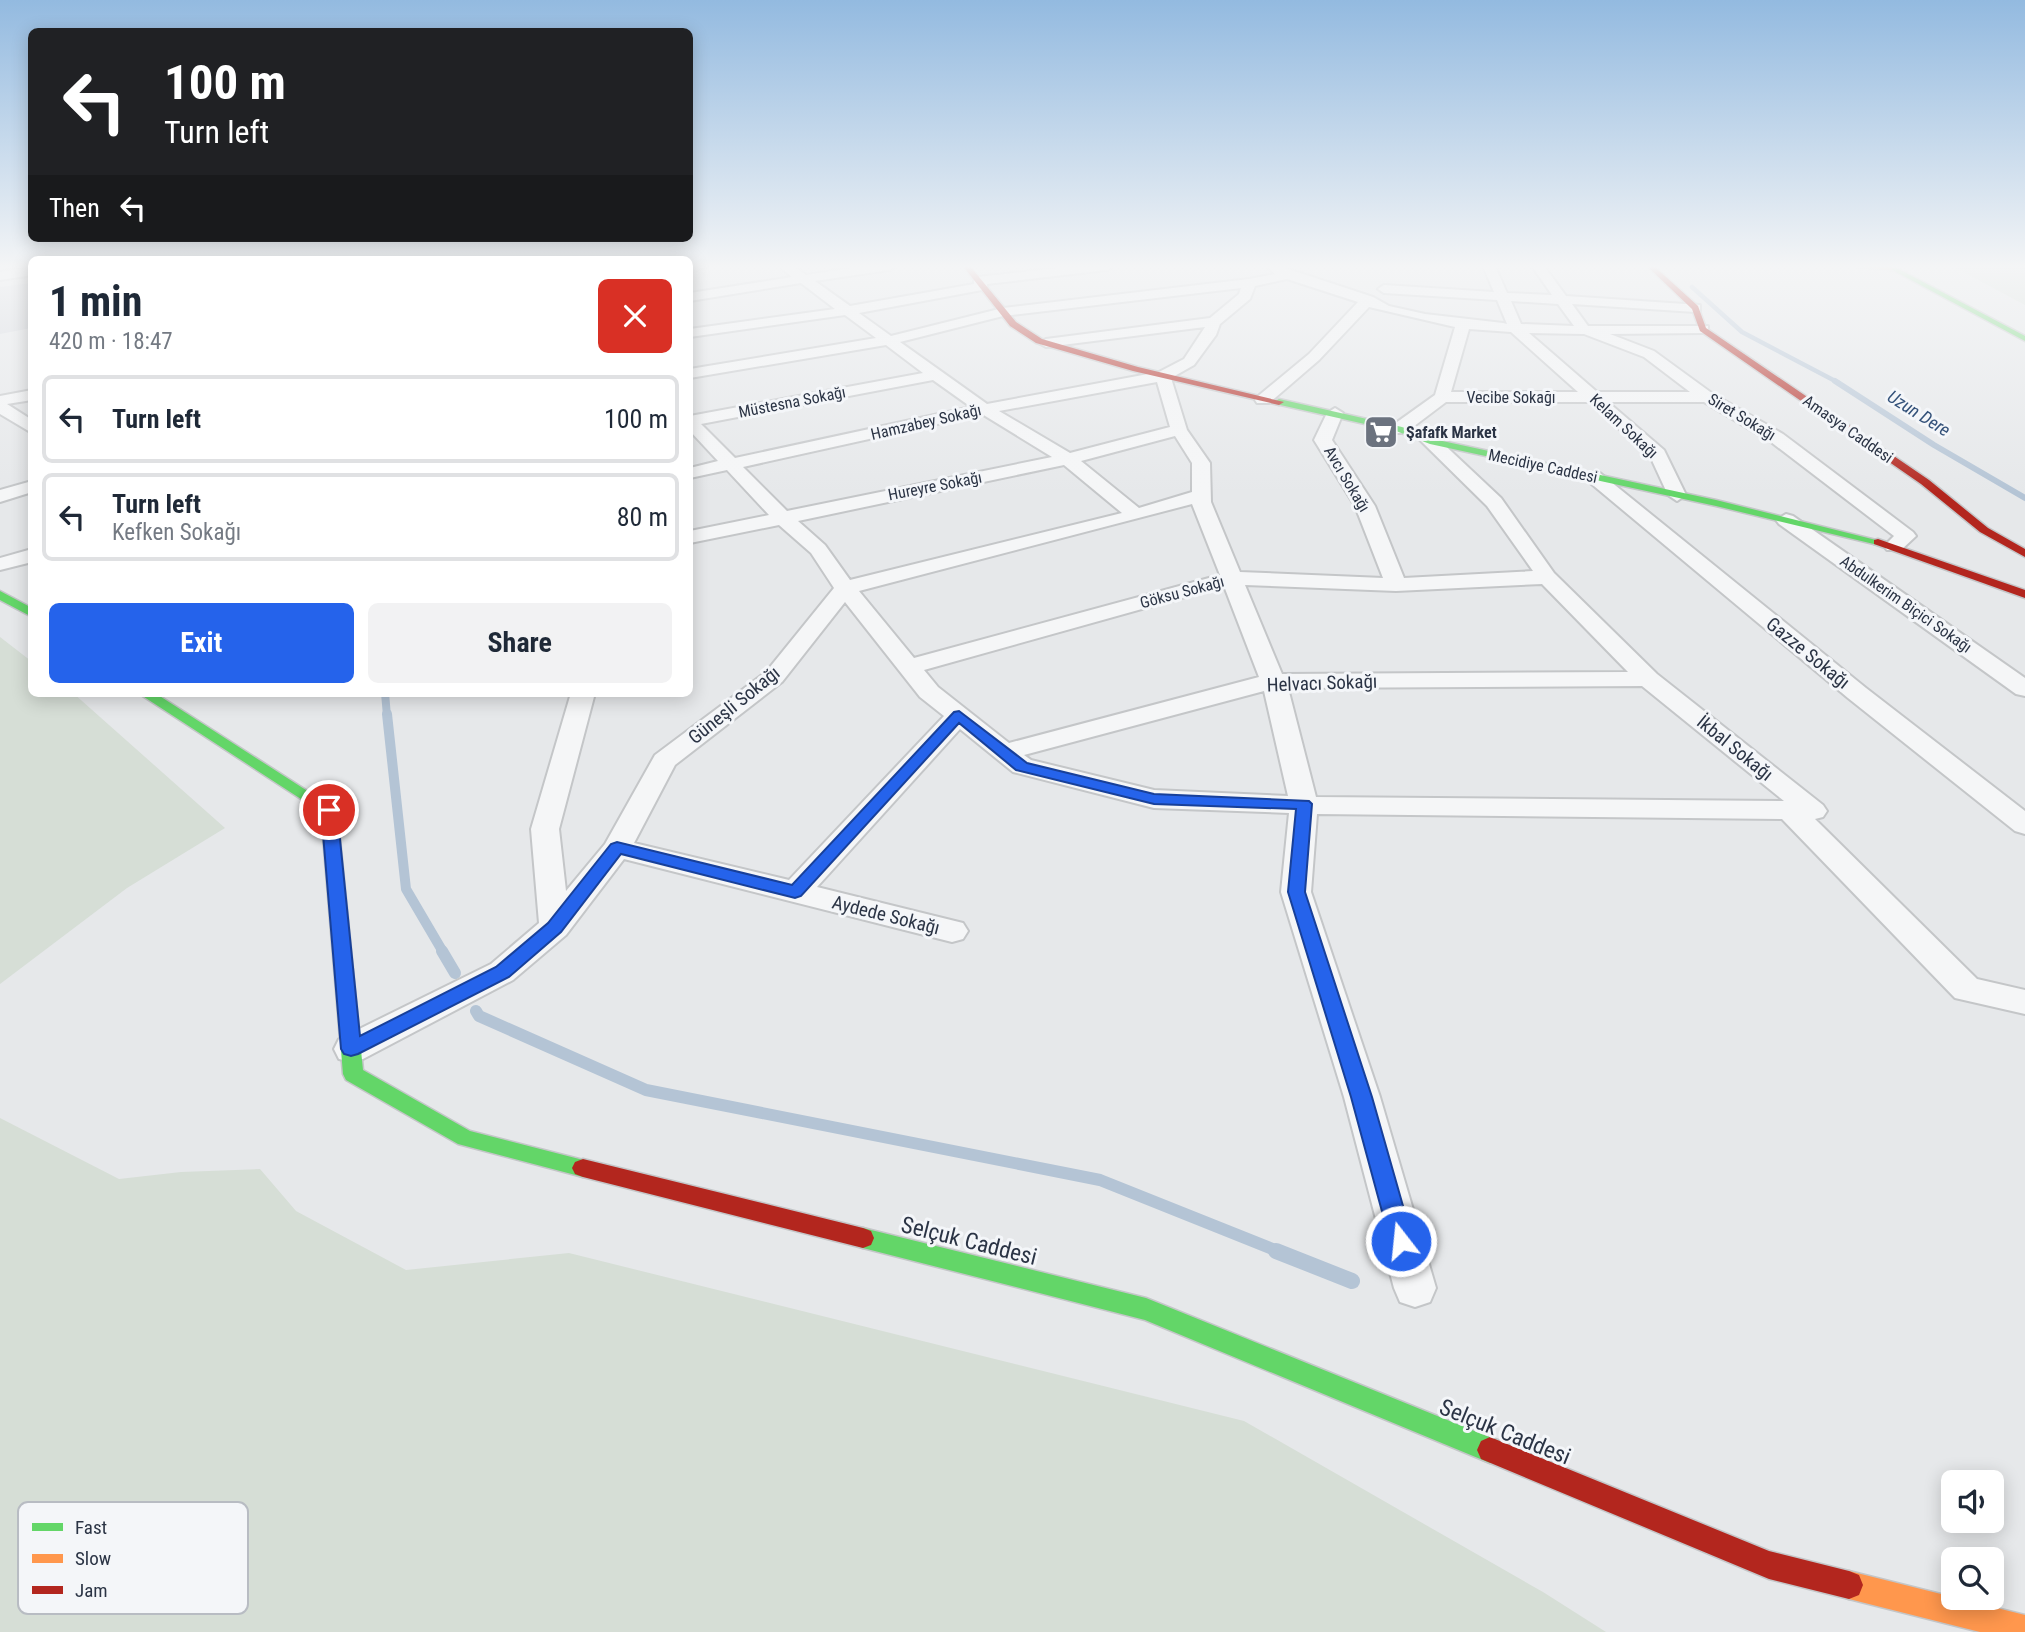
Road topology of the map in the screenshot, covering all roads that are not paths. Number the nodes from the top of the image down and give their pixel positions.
1 (878, 342) edge
2 (894, 342) edge
3 (1042, 342) edge
4 (1060, 342) edge
5 (1204, 342) edge
6 (1327, 342) edge
7 (1458, 342) edge
8 (1531, 342) edge
9 (1618, 342) edge
10 (1722, 342) edge
11 (1046, 344) junction
12 (693, 373) edge
13 (935, 374) junction
14 (1163, 376) junction
15 (28, 396) edge
16 (1442, 397) junction
17 (1594, 397) junction
18 (1707, 397) junction
19 (1263, 400) junction
20 (0, 401) edge
21 (0, 407) edge
22 (984, 409) junction
23 (1335, 414) junction
24 (693, 420) edge
25 (693, 424) edge
26 (28, 425) edge
27 (1399, 429) junction
28 (1179, 430) junction
29 (1430, 441) junction
30 (1068, 459) junction
31 (732, 465) junction
32 (693, 472) edge
33 (1594, 477) junction
34 (28, 487) edge
35 (1677, 495) junction
36 (0, 496) edge
37 (1199, 496) junction
38 (1136, 515) junction
39 (782, 517) junction
40 (1786, 520) junction
41 (693, 536) edge
42 (1894, 546) junction
43 (2025, 554) edge
44 (28, 556) edge
45 (0, 564) edge
46 (1547, 577) junction
47 (1231, 578) junction
48 (1396, 585) junction
49 (845, 588) junction
50 (2025, 594) edge
51 (0, 595) edge
52 (28, 612) edge
53 (908, 667) junction
54 (1648, 679) junction
55 (1273, 681) junction
56 (2025, 689) edge
57 (151, 697) edge
58 (582, 697) edge
59 (959, 715) junction
60 (1004, 752) junction
61 (1304, 804) junction
62 (1789, 810) junction
63 (2025, 825) edge
64 (617, 848) junction
65 (795, 892) junction
66 (555, 927) junction
67 (952, 931) dead end
68 (2025, 1002) edge
69 (351, 1049) junction
70 (1415, 1289) dead end
71 (2025, 1629) edge

1 - 12 street
2 - 13 street
3 - 11 street, Mecidiye Caddesi
4 - 11 street
5 - 14 street
6 - 19 street
7 - 16 street
8 - 17 street, Kelam Sokağı
9 - 18 street, Siret Sokağı
10 - 43 street, Amasya Caddesi
11 - 14 street, Mecidiye Caddesi
13 - 22 street
13 - 24 street, Müstesna Sokağı
14 - 19 street, Mecidiye Caddesi
14 - 22 street, Hamzabey Sokağı
14 - 28 street
15 - 20 street
16 - 17 street, Vecibe Sokağı
16 - 27 street
17 - 18 street, Vecibe Sokağı
17 - 35 street, Kelam Sokağı
18 - 42 street, Siret Sokağı
19 - 23 street, Mecidiye Caddesi
21 - 26 street
22 - 30 street
22 - 31 street, Hamzabey Sokağı
23 - 27 street, Mecidiye Caddesi
23 - 48 street, Avcı Sokağı
25 - 31 street
27 - 29 street, Mecidiye Caddesi
28 - 30 street, Hureyre Sokağı
28 - 37 street
29 - 33 street, Mecidiye Caddesi
29 - 46 street, İkbal Sokağı
30 - 38 street
30 - 39 street, Hureyre Sokağı
31 - 32 street, Hamzabey Sokağı
31 - 39 street
33 - 35 street, Mecidiye Caddesi
33 - 63 street, Gazze Sokağı
34 - 36 street
35 - 40 street, Mecidiye Caddesi
37 - 38 street
37 - 47 street
38 - 49 street
39 - 41 street, Hureyre Sokağı
39 - 49 street
40 - 42 street, Mecidiye Caddesi
40 - 56 street, Abdulkerim Biçici Sokağı
42 - 50 street, Mecidiye Caddesi
44 - 45 street
46 - 48 street, Göksu Sokağı
46 - 54 street, İkbal Sokağı
47 - 48 street, Göksu Sokağı
47 - 53 street, Göksu Sokağı
47 - 55 street
49 - 53 street
49 - 64 street, Güneşli Sokağı
51 - 52 street
53 - 59 street
54 - 55 street, Helvacı Sokağı
54 - 62 street, İkbal Sokağı
55 - 60 street, Helvacı Sokağı
55 - 61 street
57 - 69 street, Selçuk Caddesi
58 - 66 street
59 - 60 street
59 - 65 street
60 - 61 street
61 - 62 street
61 - 70 street
62 - 68 street
64 - 65 street, Aydede Sokağı
64 - 66 street, Güneşli Sokağı
65 - 67 street, Aydede Sokağı
66 - 69 street, Güneşli Sokağı
69 - 71 street, Selçuk Caddesi

